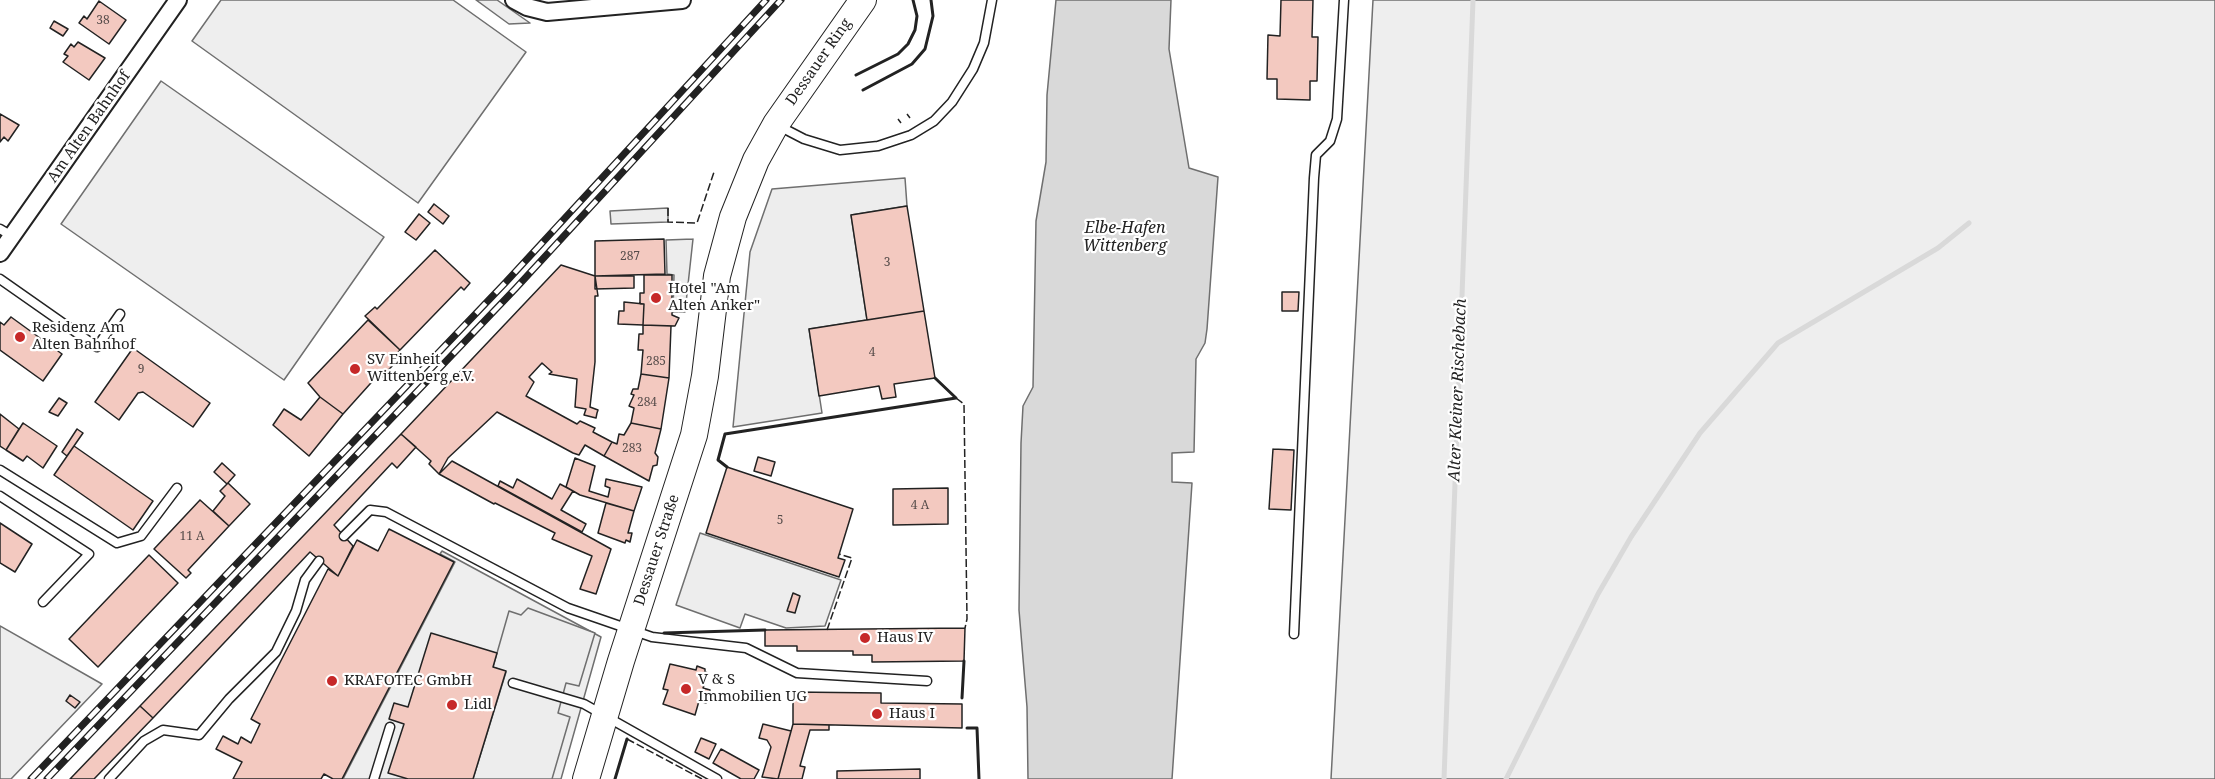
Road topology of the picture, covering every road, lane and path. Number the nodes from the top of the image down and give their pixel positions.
1 (178, 0) edge
2 (514, 0) edge
3 (682, 0) edge
4 (863, 0) edge
5 (992, 0) edge
6 (1344, 0) edge
7 (776, 124) junction
8 (6, 232) edge
9 (0, 254) edge
10 (0, 279) edge
11 (120, 314) dead end
12 (712, 318) joint
13 (0, 470) edge
14 (177, 488) dead end
15 (0, 496) edge
16 (344, 536) dead end
17 (319, 561) dead end
18 (44, 603) dead end
19 (631, 630) junction
20 (1294, 634) dead end
21 (927, 681) dead end
22 (513, 683) dead end
23 (604, 716) junction
24 (390, 727) dead end
25 (109, 779) edge
26 (375, 779) edge
27 (586, 779) edge
28 (717, 779) edge

1 - 8 street, Am Alten Bahnhof
2 - 3 street
4 - 7 main road, Dessauer Ring
5 - 7 lane
6 - 20 lane
7 - 12 main road, Dessauer Ring
8 - 9 street, Am Alten Bahnhof
10 - 11 lane
12 - 19 main road, Dessauer Straße
13 - 14 lane
15 - 18 lane
16 - 19 lane
17 - 25 lane
19 - 21 lane
19 - 23 main road, Dessauer Straße
22 - 23 lane
23 - 27 main road, Dessauer Straße
23 - 28 lane
24 - 26 lane

